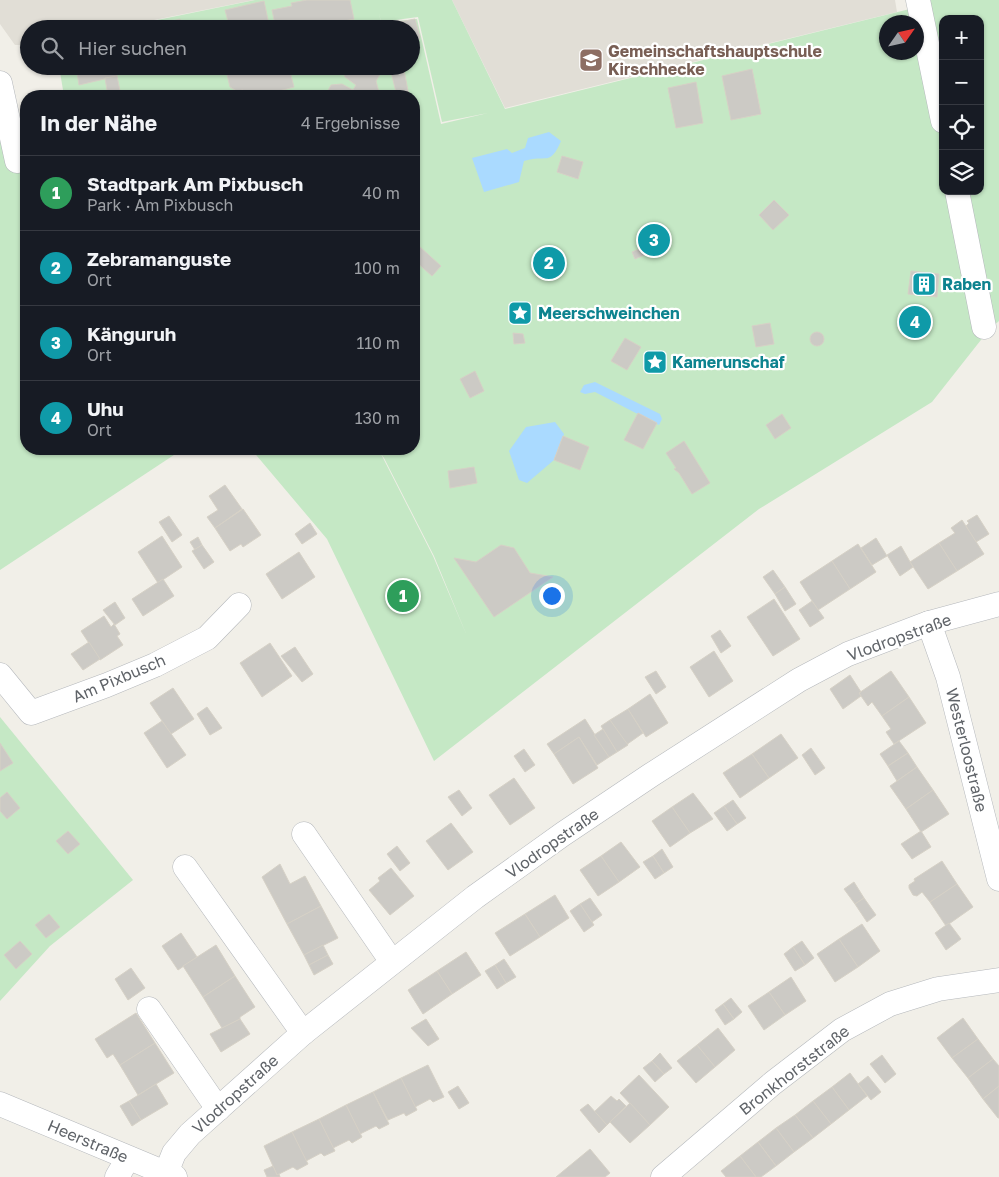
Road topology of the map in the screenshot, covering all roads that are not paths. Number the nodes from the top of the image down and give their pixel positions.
1 (918, 0) edge
2 (0, 83) edge
3 (940, 105) edge
4 (14, 162) edge
5 (958, 195) edge
6 (984, 327) dead end
7 (999, 604) edge
8 (239, 605) dead end
9 (929, 623) junction
10 (0, 675) edge
11 (304, 834) dead end
12 (185, 867) dead end
13 (999, 879) edge
14 (392, 962) junction
15 (999, 980) edge
16 (149, 1009) dead end
17 (303, 1033) junction
18 (0, 1104) edge
19 (218, 1109) junction
20 (123, 1168) edge
21 (171, 1175) edge
22 (664, 1177) edge

1 - 3 street
2 - 4 street
5 - 6 street
7 - 9 street, Vlodropstraße
8 - 10 street, Am Pixbusch
9 - 13 street, Westerloostraße
9 - 14 street, Vlodropstraße
11 - 14 street
12 - 17 street
14 - 17 street, Vlodropstraße
15 - 22 street, Bronkhorststraße
16 - 19 street
17 - 19 street, Vlodropstraße
18 - 20 street, Heerstraße
19 - 21 street, Vlodropstraße
20 - 21 street, Heerstraße

